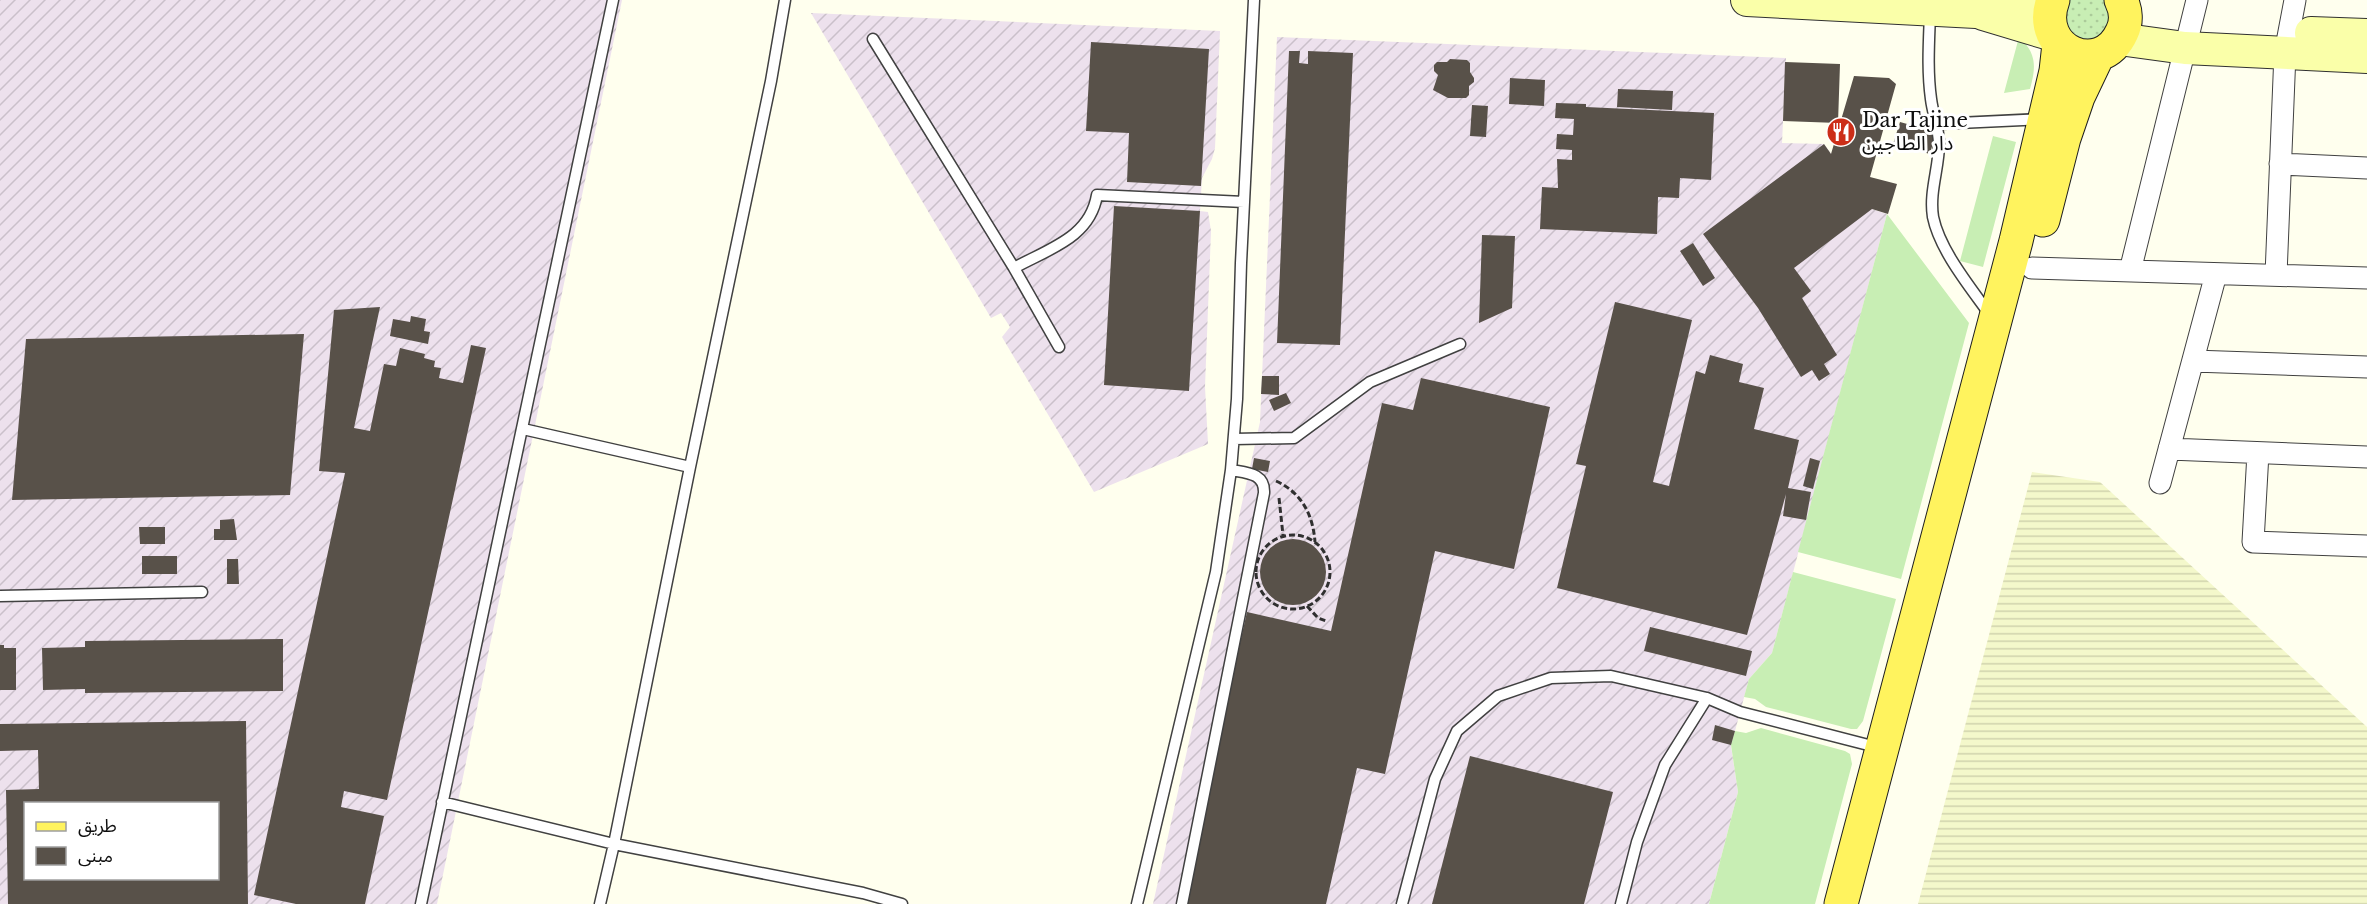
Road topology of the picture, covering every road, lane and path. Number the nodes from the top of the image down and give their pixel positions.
1 (613, 0) edge
2 (785, 0) edge
3 (1254, 0) edge
4 (1747, 0) edge
5 (2031, 0) edge
6 (2054, 0) edge
7 (2295, 0) edge
8 (1885, 4) edge
9 (1930, 9) junction
10 (1976, 12) junction
11 (2190, 26) edge
12 (2116, 27) edge
13 (2367, 34) edge
14 (873, 39) dead end
15 (2056, 40) junction
16 (2286, 43) junction
17 (2367, 57) edge
18 (2043, 119) junction
19 (1937, 124) junction
20 (2280, 164) junction
21 (2367, 168) edge
22 (1244, 202) junction
23 (1014, 268) junction
24 (2031, 268) junction
25 (2130, 271) junction
26 (2216, 274) junction
27 (2276, 275) junction
28 (2367, 278) edge
29 (1995, 322) junction
30 (1460, 344) dead end
31 (1059, 347) dead end
32 (2193, 361) junction
33 (2367, 367) edge
34 (523, 429) junction
35 (1234, 439) junction
36 (2169, 450) junction
37 (2258, 453) junction
38 (2367, 457) edge
39 (690, 467) junction
40 (1231, 470) junction
41 (1260, 478) junction
42 (1278, 481) junction
43 (2160, 483) dead end
44 (1283, 535) junction
45 (1315, 542) junction
46 (2367, 546) edge
47 (202, 592) dead end
48 (0, 596) edge
49 (1307, 606) junction
50 (1326, 621) dead end
51 (1707, 698) junction
52 (1883, 749) junction
53 (442, 802) junction
54 (614, 844) junction
55 (421, 904) edge
56 (600, 904) edge
57 (902, 904) edge
58 (1137, 904) edge
59 (1182, 904) edge
60 (1401, 904) edge
61 (1621, 904) edge
62 (1841, 904) edge
63 (1864, 904) edge

1 - 34 lane
2 - 39 lane
3 - 22 lane
4 - 8 street
5 - 10 street
6 - 15 main road
7 - 16 street
8 - 9 street
9 - 10 street
9 - 19 lane
10 - 15 street
11 - 12 street
11 - 16 street
11 - 25 street
12 - 15 main road
12 - 24 main road
13 - 16 street
14 - 23 lane
15 - 18 main road
16 - 17 street
16 - 20 street
18 - 19 lane
18 - 29 main road
19 - 29 lane
20 - 21 street
20 - 27 street
22 - 23 lane
22 - 35 lane
23 - 31 lane
24 - 25 street
24 - 63 main road
25 - 26 street
26 - 27 street
26 - 32 street
27 - 28 street
29 - 52 main road
30 - 35 lane
32 - 33 street
32 - 36 street
34 - 39 lane
34 - 53 lane
35 - 40 lane
36 - 37 street
36 - 43 street
37 - 38 street
37 - 46 street
39 - 54 lane
40 - 41 lane
40 - 58 lane
41 - 42 path
41 - 59 lane
42 - 44 path
42 - 45 path
44 - 45 path
44 - 49 path
45 - 49 path
47 - 48 lane
49 - 50 path
51 - 52 lane
51 - 60 lane
51 - 61 lane
52 - 62 main road
53 - 54 lane
53 - 55 lane
54 - 56 lane
54 - 57 lane

